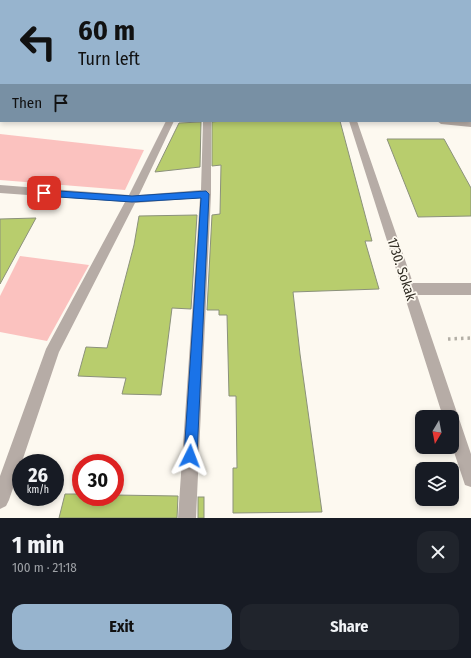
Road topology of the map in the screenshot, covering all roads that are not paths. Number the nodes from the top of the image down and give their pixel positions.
1 (170, 122) edge
2 (207, 122) edge
3 (354, 122) edge
4 (451, 122) edge
5 (471, 124) edge
6 (0, 190) edge
7 (206, 194) junction
8 (132, 199) junction
9 (408, 289) junction
10 (471, 289) edge
11 (448, 410) edge
12 (459, 443) edge
13 (471, 479) edge
14 (0, 500) edge
15 (187, 518) edge

1 - 8 street
2 - 7 street
3 - 9 street, 1730. Sokak
4 - 5 street
6 - 8 street
7 - 8 street
7 - 15 street
8 - 14 street
9 - 10 street
9 - 11 street, 1730. Sokak
12 - 13 street

